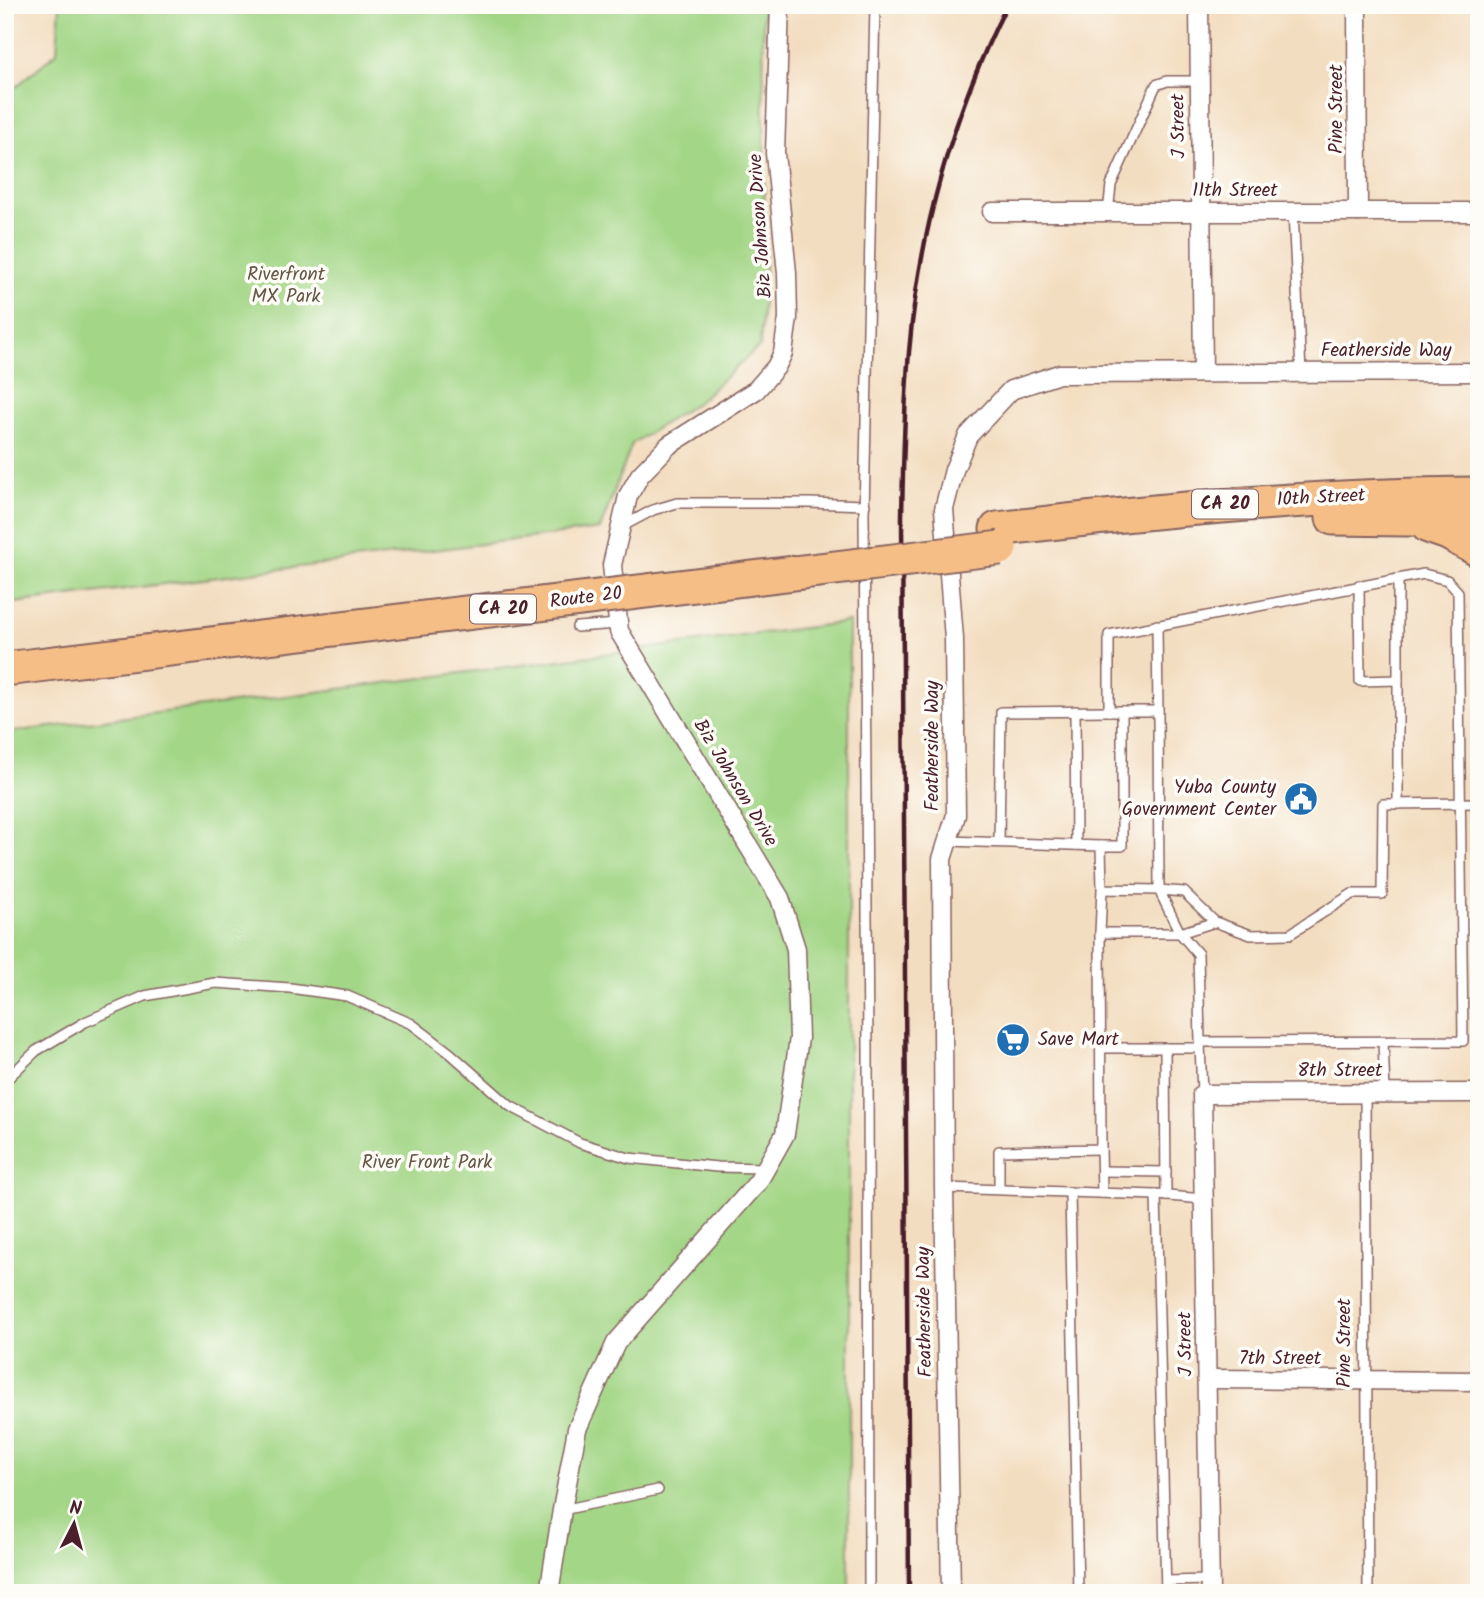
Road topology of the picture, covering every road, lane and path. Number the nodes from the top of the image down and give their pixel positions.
1 (780, 5) edge
2 (875, 5) edge
3 (1199, 5) edge
4 (1357, 5) edge
5 (1200, 81) junction
6 (992, 212) dead end
7 (1202, 212) junction
8 (1293, 212) junction
9 (1358, 212) junction
10 (1479, 212) edge
11 (1108, 213) junction
12 (1301, 372) junction
13 (1479, 372) edge
14 (1203, 373) junction
15 (1479, 494) edge
16 (864, 505) junction
17 (1409, 519) junction
18 (1479, 520) edge
19 (620, 528) junction
20 (999, 538) junction
21 (1479, 550) edge
22 (1398, 579) junction
23 (1359, 585) junction
24 (618, 624) junction
25 (1157, 625) junction
26 (577, 627) dead end
27 (5, 650) edge
28 (5, 669) edge
29 (1398, 680) junction
30 (1075, 711) junction
31 (1109, 711) junction
32 (1122, 711) junction
33 (1158, 711) junction
34 (1460, 803) junction
35 (1479, 803) edge
36 (1398, 804) junction
37 (947, 841) junction
38 (999, 842) junction
39 (1076, 845) junction
40 (1101, 846) junction
41 (1102, 889) junction
42 (1159, 890) junction
43 (1214, 922) junction
44 (1101, 933) junction
45 (1180, 933) junction
46 (1382, 1041) junction
47 (1200, 1045) junction
48 (1101, 1048) junction
49 (1165, 1048) junction
50 (5, 1082) edge
51 (1385, 1092) junction
52 (1365, 1093) junction
53 (1479, 1093) edge
54 (1202, 1094) junction
55 (1101, 1149) junction
56 (766, 1168) junction
57 (1102, 1171) junction
58 (1166, 1172) junction
59 (944, 1188) junction
60 (999, 1189) junction
61 (1070, 1192) junction
62 (1102, 1193) junction
63 (1161, 1196) junction
64 (1204, 1199) junction
65 (1207, 1379) junction
66 (1367, 1381) junction
67 (1479, 1381) edge
68 (658, 1489) dead end
69 (562, 1510) junction
70 (1166, 1581) junction
71 (1210, 1586) edge
72 (549, 1593) edge
73 (869, 1593) edge
74 (951, 1593) edge
75 (1078, 1593) edge
76 (1166, 1593) edge
77 (1368, 1593) edge

1 - 19 street, Biz Johnson Drive
2 - 16 lane
3 - 5 street, J Street
4 - 9 street, Pine Street
5 - 7 street, J Street
5 - 11 lane
6 - 11 street, 11th Street
7 - 8 street, 11th Street
7 - 11 street, 11th Street
7 - 14 street, J Street
8 - 9 street, 11th Street
8 - 12 lane
9 - 10 street, 11th Street
12 - 13 street, Featherside Way
12 - 14 street, Featherside Way
14 - 37 street, Featherside Way
15 - 20 highway, 10th Street / CA 20
16 - 19 lane
16 - 73 lane
17 - 18 highway, 10th Street / CA 20
17 - 20 highway, 10th Street / CA 20
17 - 21 highway
19 - 24 street, Biz Johnson Drive
20 - 27 highway, Route 20 / CA 20
20 - 28 highway, Route 20 / CA 20, bridge
22 - 23 lane
22 - 29 lane
22 - 34 lane
23 - 25 lane
23 - 29 lane
24 - 26 lane
24 - 56 street, Biz Johnson Drive
25 - 31 lane
25 - 33 lane
29 - 36 lane
30 - 31 lane
30 - 38 lane
30 - 39 lane
31 - 32 lane
32 - 33 lane
32 - 40 lane
33 - 42 lane
34 - 35 lane
34 - 36 lane
34 - 46 lane
36 - 43 lane
37 - 38 lane
37 - 59 street, Featherside Way
38 - 39 lane
39 - 40 lane
40 - 41 lane
41 - 42 lane
41 - 44 lane
42 - 43 lane
42 - 45 lane
43 - 45 lane
44 - 45 lane
44 - 48 lane
45 - 47 lane
46 - 47 lane
46 - 51 lane
47 - 49 lane
47 - 54 lane
48 - 49 lane
48 - 55 lane
49 - 58 lane
50 - 56 lane
51 - 52 street, 8th Street
51 - 53 street, 8th Street
52 - 54 street, 8th Street
52 - 66 lane, Pine Street
54 - 64 street, J Street
55 - 57 lane
55 - 60 lane
56 - 69 street, Biz Johnson Drive
57 - 58 lane
57 - 62 lane
58 - 63 lane
59 - 60 lane
59 - 74 street, Featherside Way
60 - 61 lane
61 - 62 lane
61 - 75 lane
62 - 63 lane
63 - 64 lane
63 - 70 lane
64 - 65 street, J Street
65 - 66 street, 7th Street
65 - 71 street, J Street
66 - 67 street, 7th Street
66 - 77 lane, Pine Street
68 - 69 lane
69 - 72 street, Biz Johnson Drive
70 - 71 lane
70 - 76 lane

